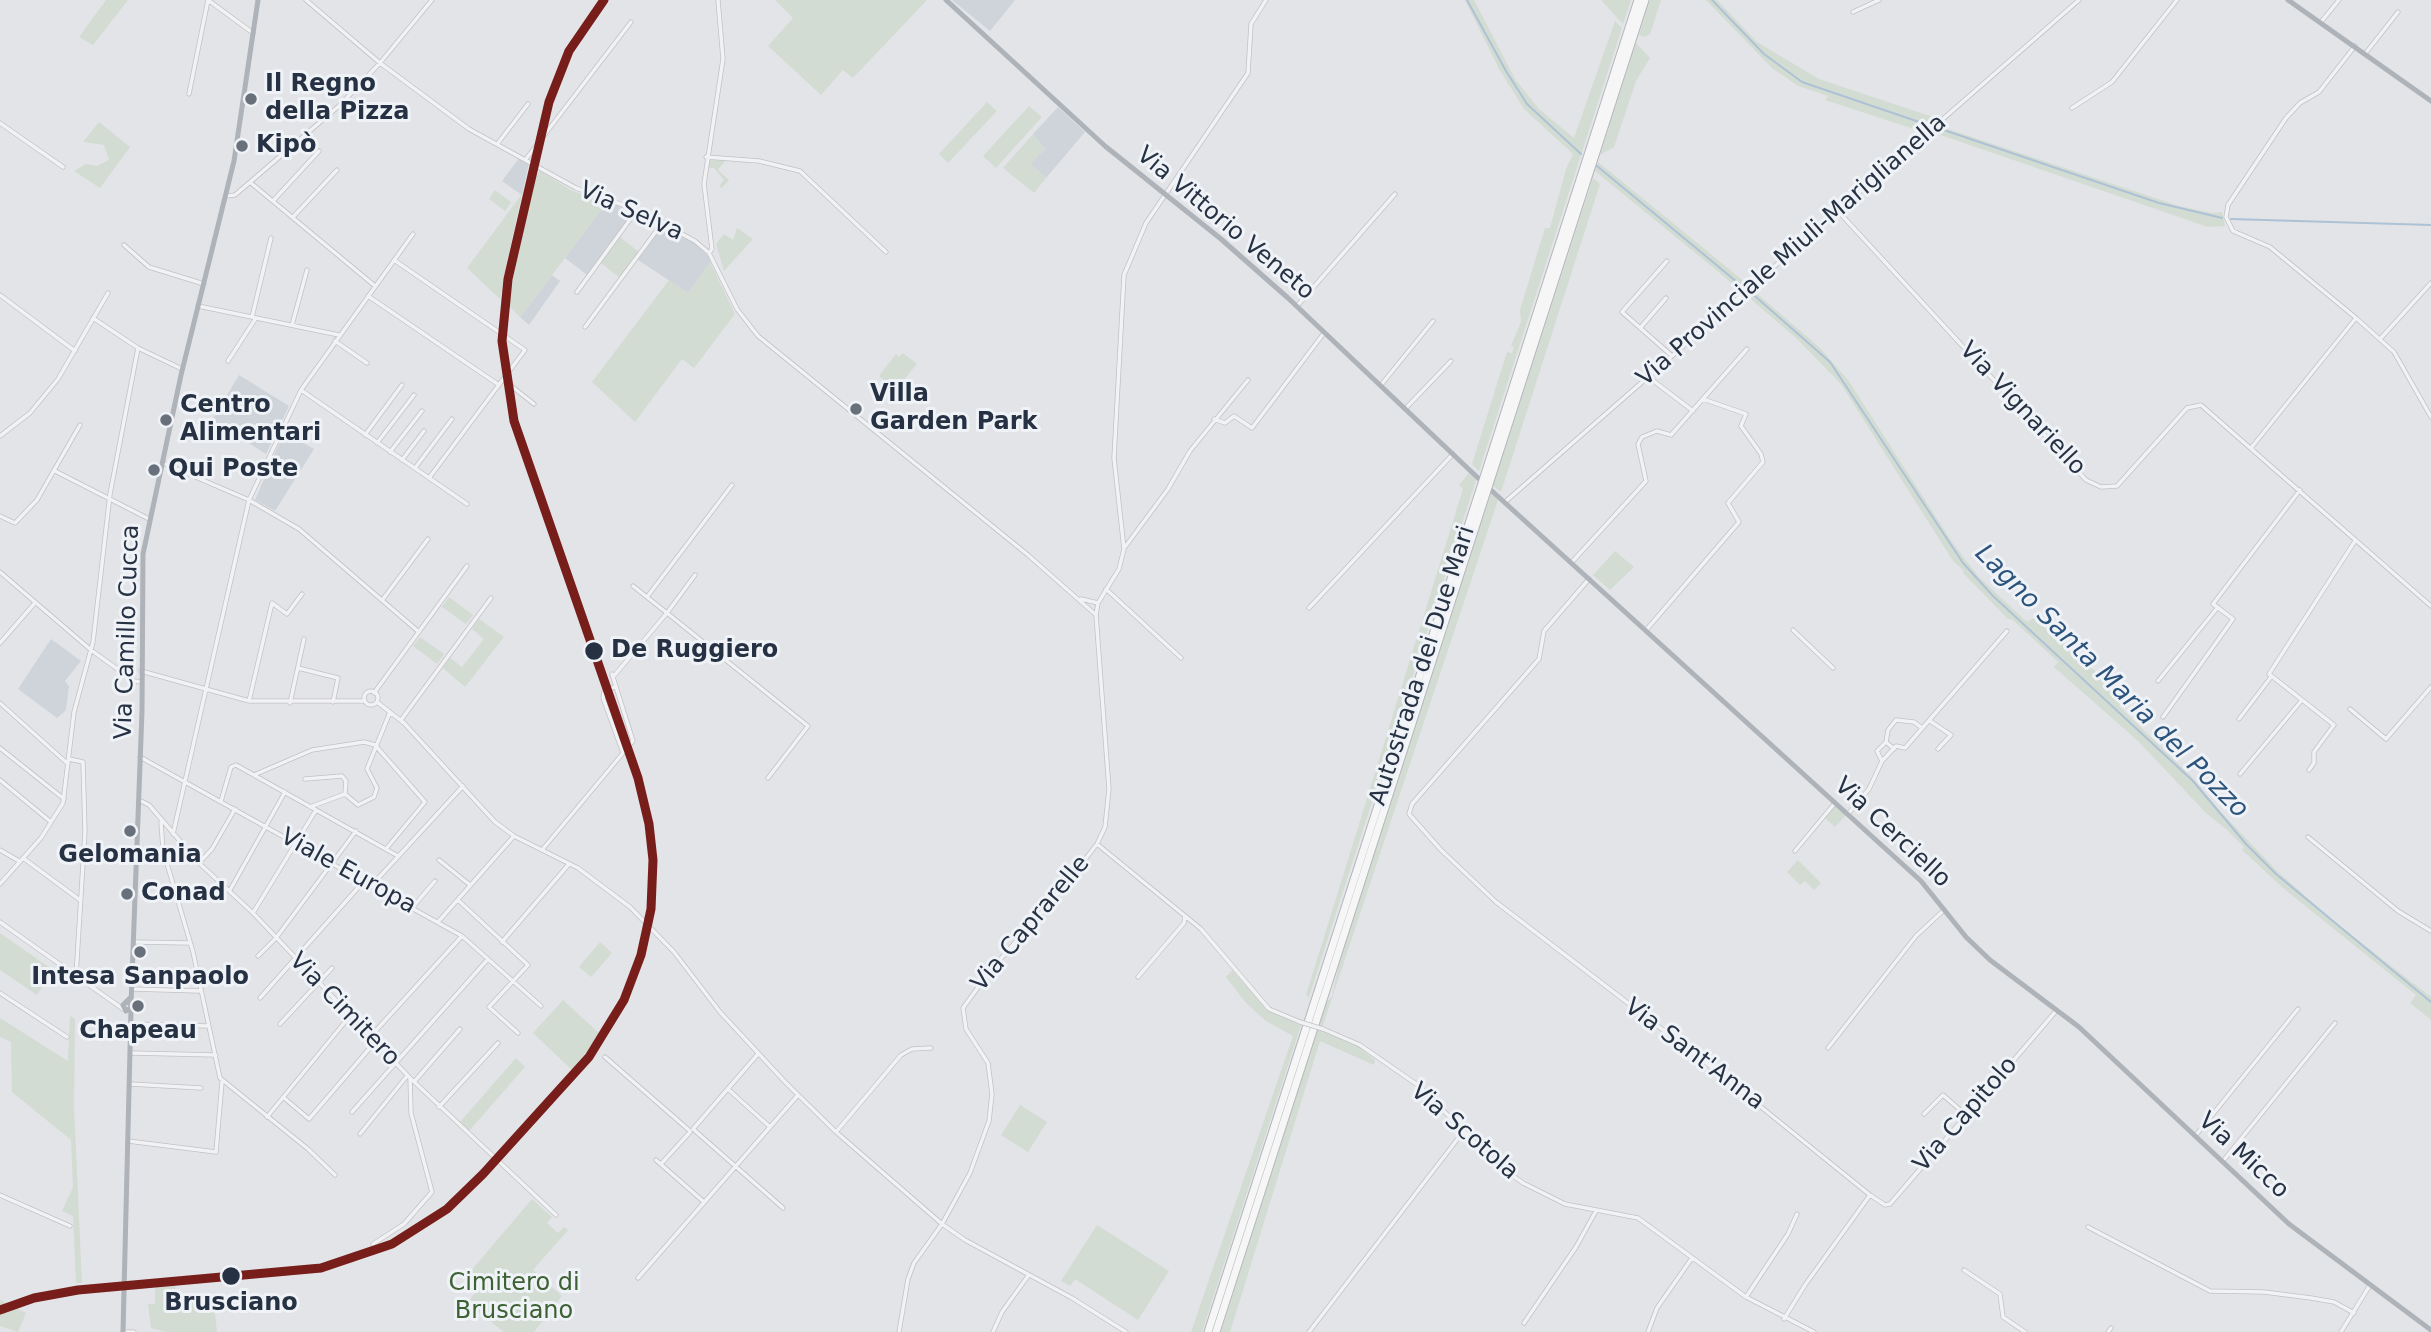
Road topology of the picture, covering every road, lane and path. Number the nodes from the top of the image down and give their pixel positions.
1 (258, 0) edge
2 (306, 0) edge
3 (432, 0) edge
4 (719, 0) edge
5 (946, 0) edge
6 (1266, 0) edge
7 (1638, 0) edge
8 (1645, 0) edge
9 (1879, 0) edge
10 (2079, 0) edge
11 (2177, 0) edge
12 (2288, 0) edge
13 (2339, 0) edge
14 (1853, 12) dead end
15 (2398, 12) dead end
16 (631, 22) dead end
17 (2322, 22) junction
18 (253, 33) junction
19 (2355, 46) junction
20 (2365, 54) junction
21 (380, 63) junction
22 (190, 94) dead end
23 (2431, 101) edge
24 (528, 104) dead end
25 (2072, 108) dead end
26 (0, 122) edge
27 (498, 144) junction
28 (319, 151) dead end
29 (706, 157) junction
30 (526, 159) junction
31 (62, 167) dead end
32 (337, 170) dead end
33 (251, 183) junction
34 (1167, 194) junction
35 (1395, 194) dead end
36 (226, 196) junction
37 (273, 201) junction
38 (637, 210) junction
39 (1837, 210) junction
40 (293, 217) junction
41 (663, 222) junction
42 (413, 234) dead end
43 (271, 238) dead end
44 (124, 244) dead end
45 (886, 252) dead end
46 (709, 253) junction
47 (394, 260) junction
48 (1667, 261) dead end
49 (306, 270) dead end
50 (204, 284) junction
51 (2431, 284) edge
52 (375, 286) junction
53 (577, 292) dead end
54 (108, 293) dead end
55 (0, 295) edge
56 (368, 295) junction
57 (1666, 298) dead end
58 (198, 306) junction
59 (1297, 306) junction
60 (93, 318) junction
61 (254, 318) junction
62 (2356, 318) junction
63 (1433, 321) dead end
64 (292, 326) junction
65 (585, 327) dead end
66 (1641, 327) junction
67 (1324, 332) junction
68 (340, 335) junction
69 (2381, 338) junction
70 (335, 341) junction
71 (138, 348) junction
72 (1747, 349) dead end
73 (75, 351) junction
74 (1671, 355) junction
75 (228, 361) dead end
76 (1451, 361) dead end
77 (367, 363) dead end
78 (183, 369) junction
79 (1647, 376) junction
80 (1248, 380) dead end
81 (505, 381) junction
82 (402, 385) dead end
83 (1381, 385) junction
84 (499, 386) junction
85 (301, 390) junction
86 (414, 395) dead end
87 (1703, 399) junction
88 (534, 404) dead end
89 (1406, 408) junction
90 (422, 411) dead end
91 (1693, 411) junction
92 (2431, 417) edge
93 (452, 419) dead end
94 (1214, 419) junction
95 (79, 425) dead end
96 (424, 431) dead end
97 (365, 435) junction
98 (0, 436) edge
99 (377, 443) junction
100 (2251, 448) junction
101 (390, 452) junction
102 (1454, 454) junction
103 (402, 460) junction
104 (162, 463) junction
105 (415, 468) junction
106 (55, 471) junction
107 (429, 478) junction
108 (1478, 478) dead end
109 (732, 485) dead end
110 (2300, 489) junction
111 (1492, 491) dead end
112 (110, 497) junction
113 (249, 500) junction
114 (1505, 502) junction
115 (467, 504) dead end
116 (0, 516) edge
117 (149, 519) junction
118 (428, 539) dead end
119 (2355, 541) junction
120 (1124, 549) junction
121 (1572, 562) junction
122 (467, 566) dead end
123 (0, 572) edge
124 (695, 575) dead end
125 (1590, 578) junction
126 (633, 586) dead end
127 (1106, 589) junction
128 (302, 594) dead end
129 (647, 597) junction
130 (491, 598) dead end
131 (1079, 598) junction
132 (382, 600) junction
133 (1098, 603) junction
134 (34, 604) junction
135 (2431, 606) edge
136 (2218, 607) junction
137 (1309, 608) dead end
138 (667, 612) junction
139 (1096, 615) junction
140 (1647, 629) junction
141 (1793, 629) dead end
142 (2007, 631) dead end
143 (419, 632) junction
144 (304, 639) dead end
145 (0, 643) edge
146 (91, 650) junction
147 (1181, 658) dead end
148 (298, 668) junction
149 (1833, 668) dead end
150 (141, 671) junction
151 (2271, 677) junction
152 (2158, 681) dead end
153 (141, 682) junction
154 (616, 686) junction
155 (2431, 687) edge
156 (205, 690) junction
157 (374, 693) junction
158 (2302, 700) junction
159 (249, 701) junction
160 (365, 701) junction
161 (333, 702) junction
162 (377, 702) junction
163 (0, 703) edge
164 (290, 703) junction
165 (2350, 709) dead end
166 (390, 712) junction
167 (2163, 717) dead end
168 (2239, 719) dead end
169 (401, 720) junction
170 (1930, 721) junction
171 (1923, 729) junction
172 (1886, 742) junction
173 (375, 745) junction
174 (0, 748) edge
175 (1894, 749) junction
176 (1938, 749) dead end
177 (624, 753) junction
178 (140, 757) junction
179 (1882, 761) junction
180 (68, 762) junction
181 (2309, 770) dead end
182 (2240, 774) dead end
183 (254, 775) junction
184 (768, 778) dead end
185 (305, 779) dead end
186 (0, 780) edge
187 (186, 782) junction
188 (463, 786) junction
189 (285, 792) junction
190 (345, 794) junction
191 (64, 799) junction
192 (139, 800) junction
193 (221, 801) junction
194 (1835, 803) junction
195 (310, 807) junction
196 (235, 809) junction
197 (316, 810) junction
198 (1848, 814) junction
199 (51, 822) junction
200 (161, 822) junction
201 (266, 826) junction
202 (356, 831) junction
203 (173, 834) junction
204 (514, 836) junction
205 (2308, 837) dead end
206 (296, 843) junction
207 (1097, 844) junction
208 (386, 849) junction
209 (0, 850) edge
210 (542, 850) junction
211 (1795, 850) dead end
212 (398, 856) junction
213 (20, 860) junction
214 (439, 860) dead end
215 (200, 863) junction
216 (331, 863) junction
217 (569, 864) junction
218 (364, 881) junction
219 (435, 881) dead end
220 (0, 884) edge
221 (372, 885) junction
222 (470, 886) junction
223 (230, 890) junction
224 (80, 900) junction
225 (458, 900) junction
226 (412, 908) junction
227 (1945, 909) junction
228 (253, 913) junction
229 (1185, 915) junction
230 (0, 922) edge
231 (438, 922) junction
232 (2431, 931) edge
233 (462, 936) junction
234 (276, 938) junction
235 (135, 942) junction
236 (502, 942) junction
237 (190, 943) junction
238 (258, 956) dead end
239 (488, 959) junction
240 (295, 960) junction
241 (332, 968) dead end
242 (76, 976) junction
243 (1138, 977) dead end
244 (513, 981) junction
245 (318, 983) junction
246 (199, 991) dead end
247 (132, 992) junction
248 (0, 993) edge
249 (260, 998) dead end
250 (113, 1001) junction
251 (127, 1006) junction
252 (541, 1006) dead end
253 (2057, 1009) junction
254 (2298, 1009) dead end
255 (349, 1017) junction
256 (2336, 1023) dead end
257 (131, 1024) junction
258 (280, 1024) dead end
259 (209, 1026) junction
260 (460, 1029) dead end
261 (518, 1033) dead end
262 (67, 1037) dead end
263 (370, 1037) junction
264 (375, 1042) junction
265 (498, 1043) dead end
266 (931, 1048) dead end
267 (1828, 1048) dead end
268 (131, 1053) junction
269 (758, 1054) junction
270 (216, 1055) junction
271 (605, 1057) dead end
272 (396, 1062) junction
273 (411, 1078) junction
274 (222, 1082) junction
275 (130, 1084) junction
276 (201, 1088) dead end
277 (729, 1090) dead end
278 (798, 1095) junction
279 (283, 1097) junction
280 (439, 1107) junction
281 (352, 1112) dead end
282 (1924, 1114) dead end
283 (1966, 1115) junction
284 (267, 1117) junction
285 (771, 1127) junction
286 (691, 1130) junction
287 (836, 1132) junction
288 (1463, 1132) junction
289 (360, 1134) dead end
290 (2196, 1135) junction
291 (128, 1142) junction
292 (656, 1160) dead end
293 (2223, 1161) junction
294 (661, 1164) junction
295 (736, 1167) junction
296 (335, 1175) dead end
297 (0, 1195) edge
298 (1870, 1195) junction
299 (704, 1202) junction
300 (783, 1208) dead end
301 (1596, 1211) junction
302 (1797, 1214) dead end
303 (556, 1215) dead end
304 (942, 1224) junction
305 (70, 1226) dead end
306 (2088, 1227) dead end
307 (373, 1244) dead end
308 (1692, 1258) junction
309 (1964, 1269) dead end
310 (1028, 1276) junction
311 (638, 1278) dead end
312 (2370, 1285) junction
313 (1746, 1297) junction
314 (2354, 1313) junction
315 (1784, 1319) junction
316 (1524, 1322) dead end
317 (2431, 1330) edge
318 (123, 1332) edge
319 (134, 1332) edge
320 (899, 1332) edge
321 (993, 1332) edge
322 (1126, 1332) edge
323 (1209, 1332) edge
324 (1216, 1332) edge
325 (1309, 1332) edge
326 (1648, 1332) edge
327 (1814, 1332) edge
328 (2025, 1332) edge
329 (2341, 1332) edge

1 - 18 street, Via Camillo Cucca
2 - 21 street, Via Selva
3 - 21 street
4 - 29 street
5 - 34 street, Via Vittorio Veneto
6 - 34 street
7 - 323 highway, Autostrada dei Due Mari
8 - 324 highway, Autostrada dei Due Mari
9 - 14 street
10 - 39 street, Via Provinciale Miuli-Mariglianella
11 - 25 street
12 - 17 street
13 - 17 street
15 - 20 street
16 - 30 street
17 - 19 street
18 - 22 street
18 - 36 street, Via Camillo Cucca
19 - 20 street
19 - 62 street
20 - 23 street
21 - 27 street, Via Selva
21 - 33 street
24 - 27 street
26 - 31 street
27 - 30 street, Via Selva
28 - 37 street
29 - 45 street
29 - 46 street
30 - 38 street, Via Selva
32 - 40 street
33 - 36 street
33 - 37 street
34 - 59 street, Via Vittorio Veneto
34 - 120 street
35 - 59 street
36 - 50 street, Via Camillo Cucca
37 - 40 street
38 - 41 street, Via Selva
38 - 53 street
39 - 74 street, Via Provinciale Miuli-Mariglianella
39 - 100 street, Via Vignariello
40 - 52 street
41 - 46 street, Via Selva
41 - 65 street
42 - 47 street
43 - 61 street
44 - 50 street
46 - 131 street, Via Selva
47 - 52 street
47 - 81 street
48 - 66 street
49 - 64 street
50 - 58 street, Via Camillo Cucca
51 - 69 street
52 - 56 street
54 - 60 street
55 - 73 street
56 - 68 street
56 - 84 street
57 - 66 street
58 - 61 street
58 - 78 street, Via Camillo Cucca
59 - 67 street, Via Vittorio Veneto
60 - 71 street
60 - 73 street
61 - 64 street
61 - 75 street
62 - 69 street
62 - 100 street
63 - 83 street
64 - 68 street
66 - 74 street
67 - 83 street, Via Vittorio Veneto
67 - 94 street
68 - 70 street
69 - 92 street
70 - 77 street
70 - 85 street
71 - 78 street
71 - 112 street
72 - 87 street
73 - 98 street
74 - 79 street, Via Provinciale Miuli-Mariglianella
76 - 89 street
78 - 104 street, Via Camillo Cucca
79 - 91 street
79 - 114 street, Via Provinciale Miuli-Mariglianella
80 - 94 street
81 - 84 street
81 - 88 street
82 - 97 street
83 - 89 street, Via Vittorio Veneto
84 - 107 street
85 - 97 street
85 - 113 street
86 - 99 street
87 - 91 street
87 - 140 street
89 - 102 street, Via Vittorio Veneto
90 - 101 street
91 - 121 street
93 - 105 street
94 - 120 street
95 - 106 street
96 - 103 street
97 - 99 street
99 - 101 street
100 - 110 street, Via Vignariello
101 - 103 street
102 - 108 street, Via Vittorio Veneto
102 - 137 street
103 - 105 street
104 - 113 street
104 - 117 street, Via Camillo Cucca
105 - 107 street
106 - 112 street
106 - 116 street
107 - 115 street
109 - 129 street
110 - 119 street, Via Vignariello
110 - 136 street
111 - 114 street
112 - 117 street
112 - 146 street
113 - 132 street
113 - 156 street
114 - 121 street
117 - 150 street, Via Camillo Cucca
118 - 132 street
119 - 135 street, Via Vignariello
119 - 151 street
120 - 127 street
121 - 125 street
122 - 143 street
123 - 134 street
124 - 138 street
125 - 140 street
125 - 298 street, Via Sant'Anna
126 - 129 street
127 - 133 street
127 - 147 street
128 - 159 street
129 - 138 street
130 - 169 street
131 - 133 street, Via Selva
131 - 139 street, Via Selva
132 - 143 street
133 - 139 street, Via Caprarelle
134 - 145 street
134 - 146 street
136 - 152 street
136 - 167 street
138 - 154 street
138 - 184 street
139 - 207 street, Via Caprarelle
140 - 194 street, Via Cerciello
141 - 149 street
142 - 170 street
143 - 157 street
144 - 148 street
146 - 153 street
146 - 180 street
148 - 161 street
148 - 164 street
150 - 153 street, Via Camillo Cucca
150 - 156 street
151 - 158 street
151 - 168 street
153 - 178 street, Via Camillo Cucca
154 - 177 street
154 - 177 street
155 - 165 street
156 - 159 street
156 - 187 street
157 - 160 street
157 - 162 street
158 - 181 street
158 - 182 street
159 - 164 street
160 - 161 street
160 - 162 street
161 - 164 street
162 - 166 street
163 - 180 street
166 - 169 street
166 - 173 street
169 - 188 street
170 - 171 street
170 - 176 street
171 - 172 street
171 - 175 street
172 - 175 street
172 - 179 street
173 - 183 street
173 - 190 street
173 - 208 street
174 - 191 street
175 - 179 street
177 - 210 street
178 - 187 street, Viale Europa
178 - 192 street, Via Camillo Cucca
179 - 198 street
180 - 191 street
180 - 224 street
183 - 189 street
183 - 193 street
185 - 190 street
186 - 199 street
187 - 193 street, Viale Europa
187 - 203 street
188 - 204 street
188 - 212 street
189 - 195 street
189 - 201 street
190 - 195 street
191 - 199 street
192 - 200 street, Via Cimitero
192 - 235 street, Via Camillo Cucca
193 - 196 street, Viale Europa
194 - 198 street, Via Cerciello
194 - 211 street
195 - 197 street
196 - 201 street, Viale Europa
196 - 215 street
197 - 202 street
197 - 206 street
198 - 227 street, Via Cerciello
199 - 213 street
200 - 203 street, Via Cimitero
200 - 237 street
201 - 206 street, Viale Europa
201 - 223 street
202 - 208 street
202 - 216 street
203 - 215 street, Via Cimitero
204 - 210 street
204 - 222 street
205 - 232 street
206 - 216 street, Viale Europa
206 - 228 street
207 - 229 street, Via Scotola
207 - 304 street, Via Caprarelle
208 - 212 street
209 - 213 street
210 - 217 street
212 - 221 street
213 - 220 street
213 - 224 street
214 - 222 street
215 - 223 street, Via Cimitero
216 - 218 street, Viale Europa
216 - 234 street
217 - 236 street
217 - 269 street
218 - 221 street, Viale Europa
218 - 240 street
219 - 226 street
221 - 226 street, Viale Europa
222 - 225 street
223 - 228 street, Via Cimitero
224 - 242 street
225 - 231 street
225 - 236 street
226 - 231 street, Viale Europa
227 - 253 street, Via Cerciello
227 - 267 street
228 - 234 street, Via Cimitero
229 - 243 street
229 - 288 street, Via Scotola, bridge
230 - 242 street
231 - 233 street, Viale Europa
233 - 239 street, Viale Europa
233 - 263 street
234 - 238 street
234 - 240 street, Via Cimitero
235 - 237 street
235 - 247 street, Via Camillo Cucca
236 - 244 street
237 - 259 street
239 - 244 street, Viale Europa
239 - 272 street
240 - 245 street, Via Cimitero
240 - 249 street
241 - 245 street
242 - 250 street
244 - 252 street, Viale Europa
244 - 261 street
245 - 255 street, Via Cimitero
245 - 258 street
246 - 247 street
247 - 251 street, Via Camillo Cucca
248 - 262 street
250 - 251 street
250 - 251 street
251 - 257 street
253 - 283 street, Via Capitolo
253 - 290 street, Via Micco
254 - 290 street
255 - 263 street, Via Cimitero
255 - 279 street
256 - 293 street
257 - 259 street
257 - 268 street
259 - 270 street
260 - 273 street
263 - 264 street, Via Cimitero
264 - 272 street, Via Cimitero
264 - 279 street
265 - 280 street
266 - 287 street
268 - 270 street
268 - 275 street
269 - 278 street
269 - 286 street
270 - 274 street
271 - 286 street
272 - 273 street, Via Cimitero
272 - 281 street
273 - 280 street, Via Cimitero
273 - 289 street
273 - 307 street
274 - 284 street
274 - 291 street
275 - 276 street
275 - 291 street
277 - 285 street
278 - 285 street
278 - 287 street
279 - 284 street
280 - 303 street, Via Cimitero
282 - 283 street
283 - 298 street, Via Capitolo
284 - 296 street
285 - 295 street
286 - 294 street
286 - 295 street
287 - 304 street
288 - 301 street, Via Scotola
288 - 325 street
290 - 293 street, Via Micco
291 - 318 street
292 - 294 street
293 - 312 street, Via Micco
294 - 299 street
295 - 299 street
295 - 300 street
297 - 305 street
298 - 315 street
299 - 311 street
301 - 308 street, Via Scotola
301 - 316 street
302 - 313 street
304 - 310 street
304 - 320 street, Via Caprarelle
306 - 314 street
308 - 313 street, Via Scotola
308 - 326 street
309 - 328 street
310 - 321 street
310 - 322 street
312 - 314 street
312 - 317 street, Via Micco
313 - 315 street, Via Scotola
314 - 329 street
315 - 327 street, Via Scotola
318 - 319 street

